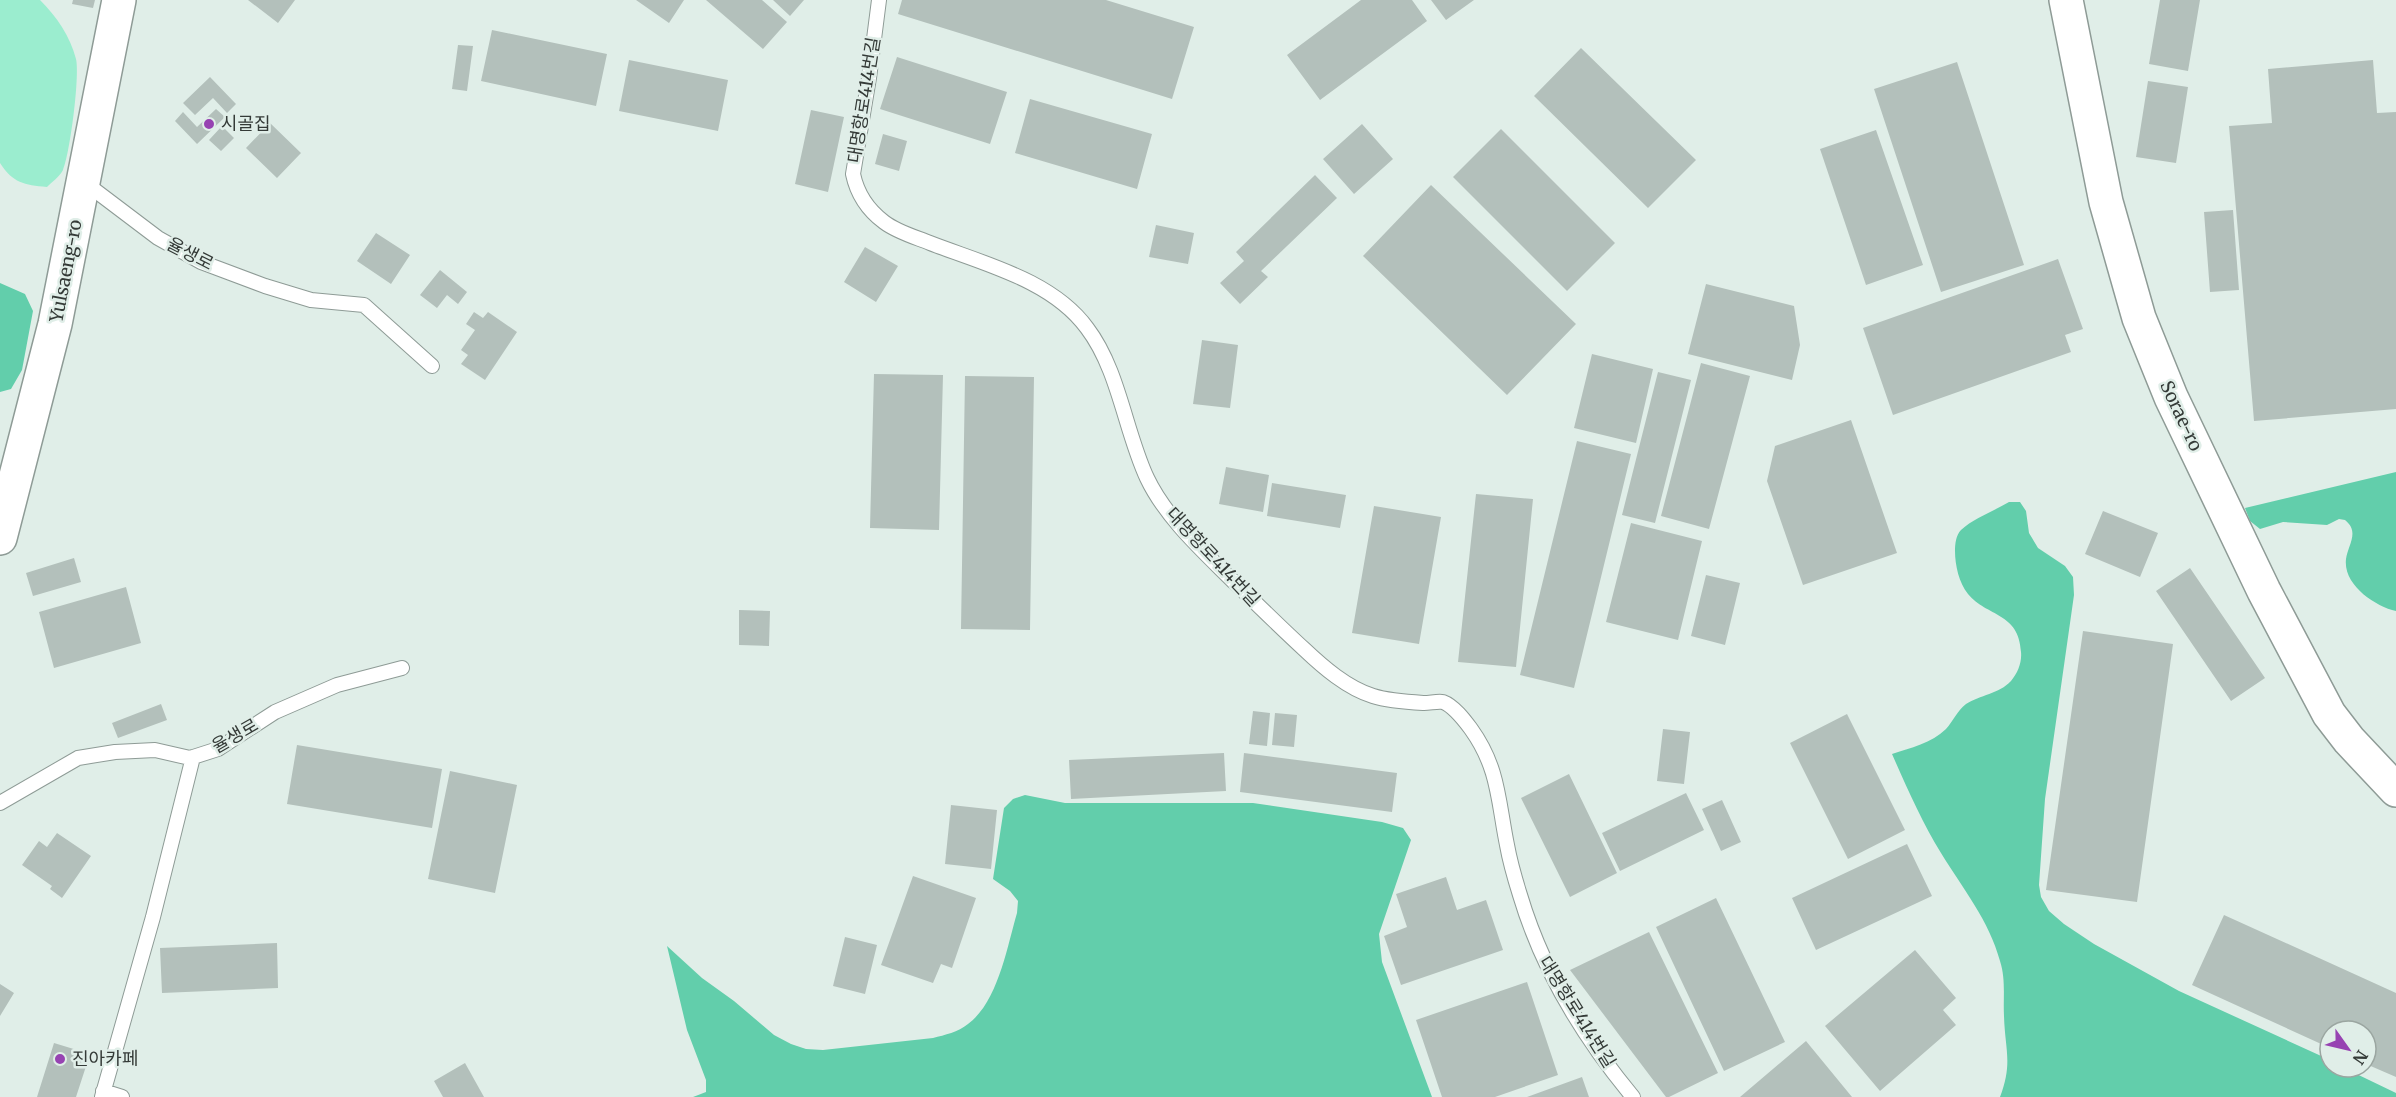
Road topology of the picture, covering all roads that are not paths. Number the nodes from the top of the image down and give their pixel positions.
1 (119, 0) edge
2 (879, 0) edge
3 (2066, 0) edge
4 (84, 182) junction
5 (432, 366) dead end
6 (0, 538) edge
7 (402, 668) dead end
8 (192, 757) junction
9 (2396, 790) edge
10 (0, 802) edge
11 (102, 1094) edge
12 (122, 1097) edge
13 (1633, 1097) edge

1 - 4 street, Yulsaeng-ro
2 - 13 lane, 대명항로414번길
3 - 9 street, Sorae-ro
4 - 5 lane, 율생로
4 - 6 street, Yulsaeng-ro
7 - 8 lane, 율생로
8 - 10 lane, 율생로
8 - 11 lane
11 - 12 lane

